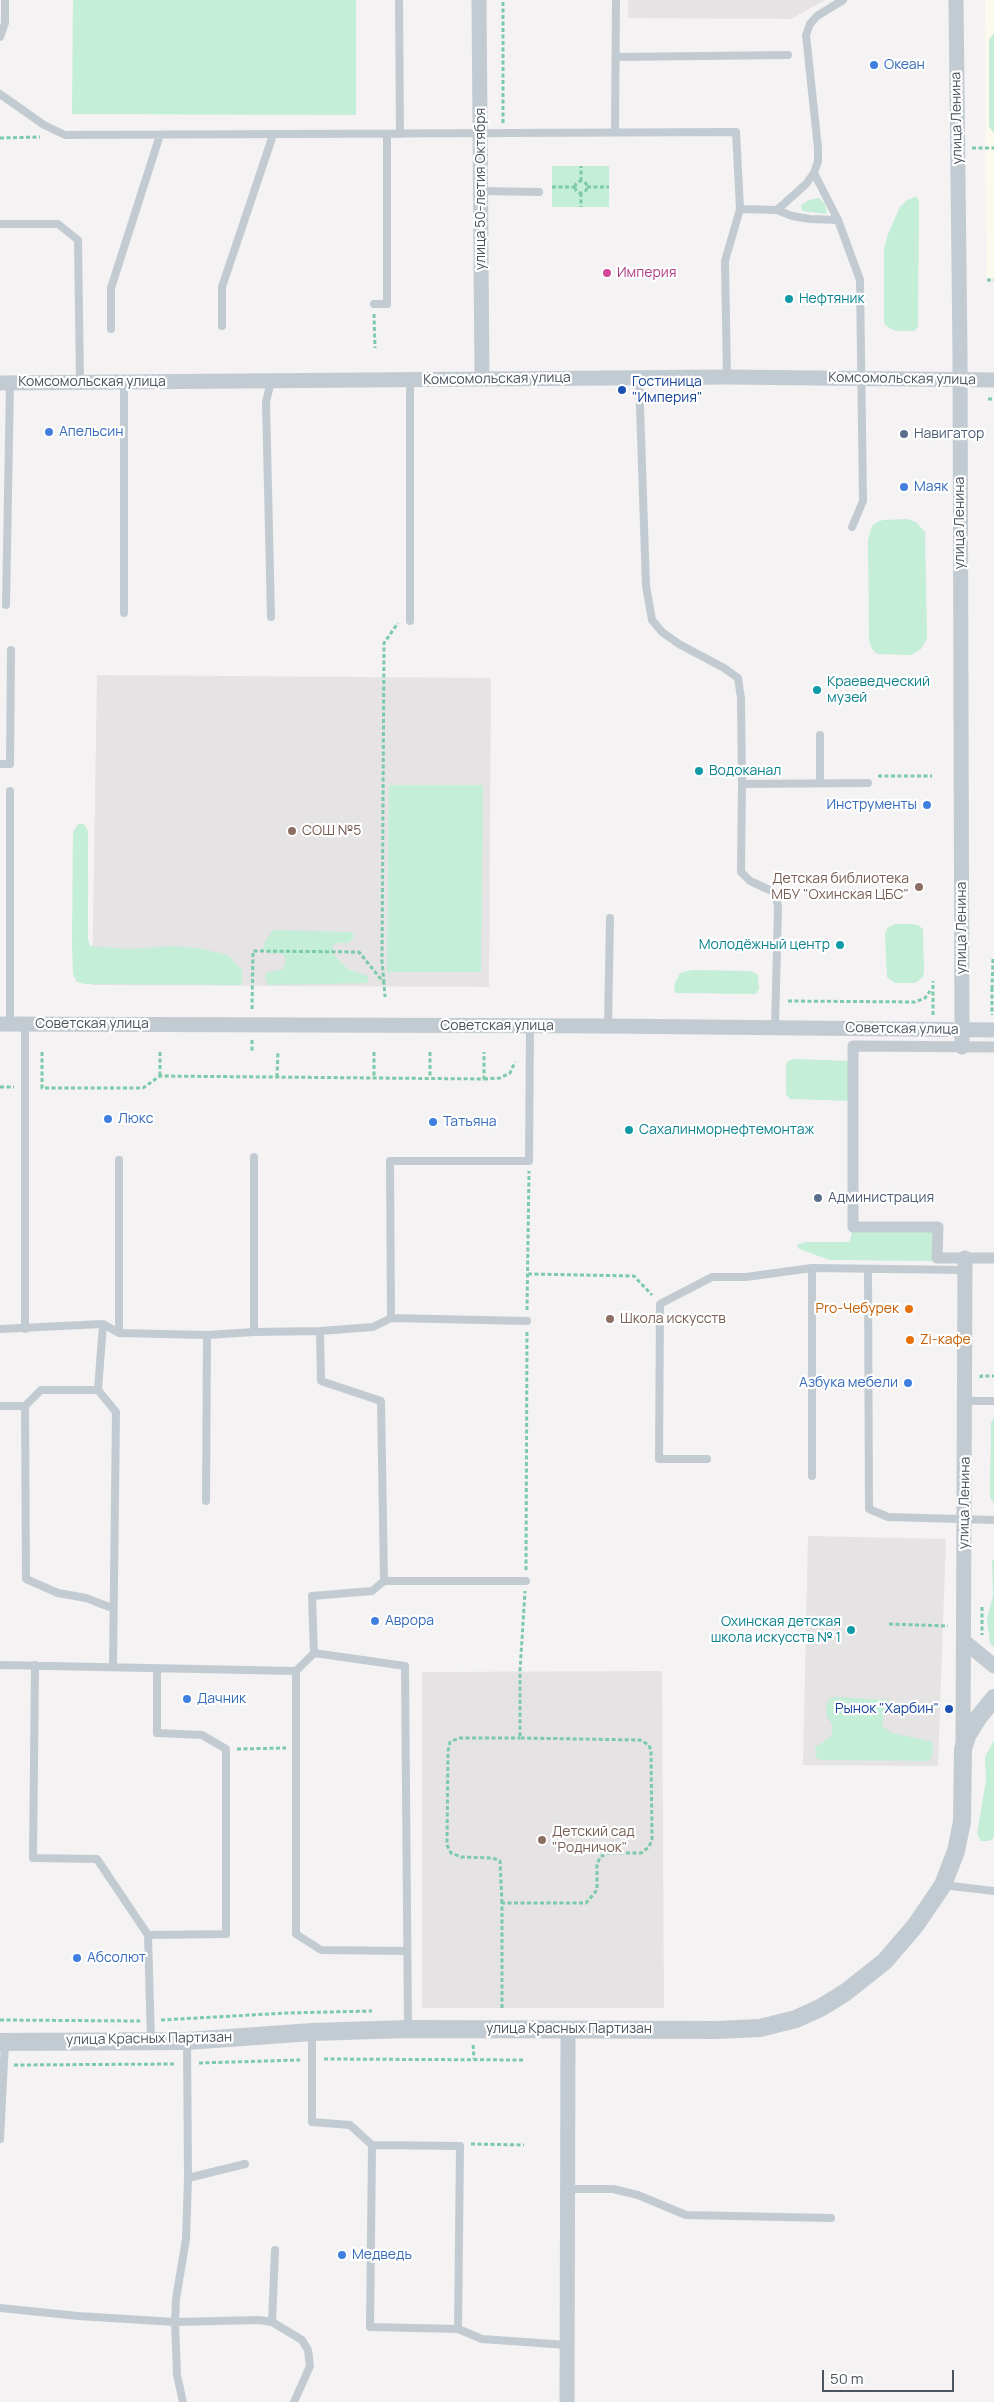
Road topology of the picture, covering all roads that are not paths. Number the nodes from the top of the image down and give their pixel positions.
1 (5, 0) edge
2 (399, 0) edge
3 (479, 0) edge
4 (616, 0) edge
5 (843, 0) edge
6 (956, 0) edge
7 (0, 37) edge
8 (788, 55) dead end
9 (616, 57) junction
10 (0, 94) edge
11 (615, 132) junction
12 (480, 133) junction
13 (400, 134) junction
14 (160, 135) junction
15 (273, 135) junction
16 (387, 135) junction
17 (814, 174) junction
18 (481, 191) junction
19 (539, 192) dead end
20 (740, 209) junction
21 (776, 210) junction
22 (838, 220) junction
23 (0, 224) edge
24 (374, 304) road end
25 (222, 326) dead end
26 (111, 329) dead end
27 (639, 377) junction
28 (727, 377) junction
29 (860, 378) junction
30 (482, 379) junction
31 (960, 379) junction
32 (410, 380) junction
33 (994, 380) edge
34 (272, 381) junction
35 (80, 382) junction
36 (124, 382) junction
37 (5, 383) edge
38 (852, 527) dead end
39 (6, 605) dead end
40 (124, 613) dead end
41 (271, 617) dead end
42 (410, 621) road end
43 (11, 650) dead end
44 (820, 735) dead end
45 (0, 764) edge
46 (820, 783) junction
47 (868, 783) dead end
48 (742, 784) junction
49 (10, 792) dead end
50 (610, 918) dead end
51 (12, 1024) edge
52 (530, 1026) junction
53 (608, 1026) junction
54 (775, 1027) junction
55 (962, 1030) junction
56 (994, 1030) edge
57 (994, 1046) edge
58 (962, 1047) junction
59 (254, 1156) dead end
60 (119, 1160) dead end
61 (994, 1258) edge
62 (965, 1264) junction
63 (812, 1268) junction
64 (868, 1269) junction
65 (391, 1318) junction
66 (527, 1321) road end
67 (103, 1324) junction
68 (0, 1329) edge
69 (25, 1329) junction
70 (320, 1331) junction
71 (254, 1332) junction
72 (119, 1333) junction
73 (207, 1335) junction
74 (98, 1390) junction
75 (966, 1401) junction
76 (994, 1401) edge
77 (0, 1406) edge
78 (25, 1406) junction
79 (707, 1459) dead end
80 (812, 1476) dead end
81 (206, 1501) dead end
82 (965, 1520) junction
83 (994, 1520) edge
84 (384, 1580) junction
85 (526, 1581) road end
86 (112, 1608) junction
87 (964, 1641) junction
88 (314, 1653) junction
89 (0, 1665) edge
90 (34, 1665) junction
91 (112, 1666) junction
92 (994, 1666) edge
93 (157, 1669) junction
94 (296, 1672) junction
95 (994, 1698) edge
96 (963, 1749) junction
97 (943, 1885) junction
98 (994, 1891) edge
99 (148, 1934) junction
100 (406, 1950) junction
101 (408, 2029) junction
102 (568, 2029) junction
103 (312, 2032) junction
104 (150, 2040) junction
105 (187, 2041) junction
106 (3, 2042) edge
107 (0, 2139) edge
108 (372, 2145) junction
109 (245, 2164) dead end
110 (188, 2178) junction
111 (567, 2189) junction
112 (831, 2218) dead end
113 (274, 2250) dead end
114 (0, 2308) edge
115 (176, 2322) junction
116 (272, 2322) junction
117 (458, 2328) junction
118 (567, 2345) junction
119 (183, 2402) edge
120 (294, 2402) edge
121 (567, 2402) edge

1 - 7 lane
2 - 13 lane
3 - 12 street, улица 50-летия Октября
4 - 9 lane
5 - 17 lane
6 - 31 street, улица Ленина
8 - 9 lane
9 - 11 lane
10 - 14 lane
11 - 12 lane
11 - 20 lane
12 - 13 lane
12 - 18 street, улица 50-летия Октября
13 - 16 lane
14 - 15 lane
14 - 26 lane
15 - 16 lane
15 - 25 lane
16 - 24 lane
17 - 21 lane
17 - 22 lane
18 - 19 lane
18 - 30 street, улица 50-летия Октября
20 - 21 lane
20 - 28 lane
21 - 22 lane
22 - 29 lane
23 - 35 lane
27 - 28 street, Комсомольская улица
27 - 30 street, Комсомольская улица
27 - 48 lane
28 - 29 street, Комсомольская улица
29 - 31 street, Комсомольская улица
29 - 38 lane
30 - 32 street, Комсомольская улица
31 - 33 street, Комсомольская улица
31 - 55 street, улица Ленина
32 - 34 street, Комсомольская улица
32 - 42 lane
34 - 36 street, Комсомольская улица
34 - 41 lane
35 - 36 street, Комсомольская улица
35 - 37 street, Комсомольская улица
36 - 40 lane
37 - 39 lane
43 - 45 lane
44 - 46 lane
46 - 47 lane
46 - 48 lane
48 - 54 lane
49 - 51 lane
50 - 53 lane
51 - 52 street, Советская улица
51 - 69 lane
52 - 53 street, Советская улица
52 - 65 lane
53 - 54 street, Советская улица
54 - 55 street, Советская улица
55 - 56 street, Советская улица
55 - 58 street, улица Ленина
57 - 58 street
58 - 62 street
59 - 71 lane
60 - 72 lane
61 - 62 street
62 - 64 lane
62 - 75 street, улица Ленина
63 - 64 lane
63 - 79 lane
63 - 80 lane
64 - 82 lane
65 - 66 lane
65 - 70 lane
67 - 69 lane
67 - 72 lane
67 - 74 lane
68 - 69 lane
70 - 71 lane
70 - 84 lane
71 - 73 lane
72 - 73 lane
73 - 81 lane
74 - 78 lane
74 - 86 lane
75 - 76 lane
75 - 82 street, улица Ленина
77 - 78 lane
78 - 86 lane
82 - 83 lane
82 - 87 street, улица Ленина
84 - 85 lane
84 - 88 lane
86 - 91 lane
87 - 92 street
87 - 96 street, улица Ленина
88 - 94 lane
88 - 100 lane
89 - 90 lane
90 - 91 lane
90 - 99 lane
91 - 93 lane
93 - 94 lane
93 - 99 lane
94 - 100 lane
95 - 96 street
96 - 97 street, улица Красных Партизан
97 - 98 lane
97 - 102 street, улица Красных Партизан
99 - 104 lane
100 - 101 lane
101 - 102 street, улица Красных Партизан
101 - 103 street, улица Красных Партизан
102 - 111 street
103 - 105 street, улица Красных Партизан
103 - 108 lane
104 - 105 street, улица Красных Партизан
104 - 106 street, улица Красных Партизан
105 - 110 lane
106 - 107 lane
108 - 117 lane
108 - 117 lane
109 - 110 lane
110 - 115 lane
111 - 112 lane
111 - 118 street
113 - 116 lane
114 - 115 lane
115 - 116 lane
115 - 119 lane
116 - 120 lane
117 - 118 lane
118 - 121 street

